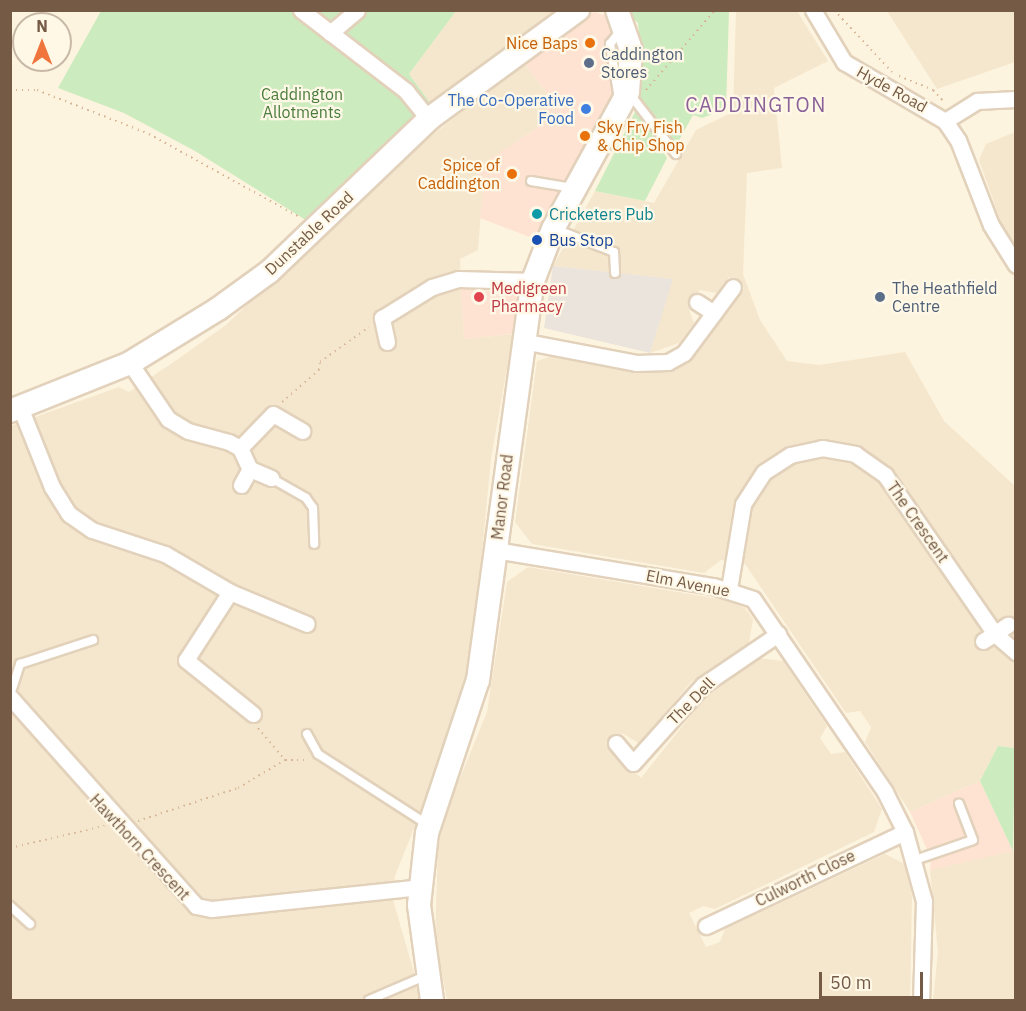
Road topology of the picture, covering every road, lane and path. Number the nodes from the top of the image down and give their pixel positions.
1 (301, 10) edge
2 (357, 10) edge
3 (578, 10) edge
4 (715, 10) edge
5 (813, 10) edge
6 (834, 10) edge
7 (622, 19) edge
8 (330, 33) junction
9 (10, 90) edge
10 (625, 99) junction
11 (1016, 99) edge
12 (950, 117) junction
13 (429, 119) junction
14 (676, 154) dead end
15 (531, 181) dead end
16 (577, 190) junction
17 (317, 227) junction
18 (553, 229) junction
19 (1016, 265) edge
20 (615, 273) dead end
21 (533, 281) junction
22 (733, 287) dead end
23 (697, 302) dead end
24 (714, 313) junction
25 (382, 318) junction
26 (522, 341) junction
27 (387, 342) dead end
28 (130, 363) junction
29 (15, 409) edge
30 (276, 409) junction
31 (302, 431) dead end
32 (240, 448) junction
33 (250, 470) junction
34 (271, 478) joint
35 (241, 485) dead end
36 (314, 544) dead end
37 (495, 550) junction
38 (729, 589) junction
39 (230, 592) junction
40 (307, 624) dead end
41 (778, 634) junction
42 (93, 640) dead end
43 (1016, 652) edge
44 (10, 696) edge
45 (253, 714) joint
46 (307, 734) dead end
47 (616, 743) dead end
48 (285, 760) junction
49 (319, 764) dead end
50 (959, 804) dead end
51 (117, 822) junction
52 (428, 826) junction
53 (905, 832) junction
54 (10, 848) edge
55 (915, 861) junction
56 (420, 887) junction
57 (10, 906) edge
58 (30, 924) dead end
59 (706, 926) dead end
60 (426, 976) junction
61 (369, 1000) edge
62 (432, 1000) edge
63 (921, 1000) edge

1 - 8 street
2 - 8 street
3 - 13 street, Dunstable Road
4 - 10 path
5 - 12 street, Hyde Road
6 - 12 path
7 - 10 street, Manor Road
8 - 13 street
9 - 17 path
10 - 14 lane
10 - 16 street, Manor Road
11 - 12 street
12 - 19 street, Hyde Road
13 - 17 street, Dunstable Road
15 - 16 lane
16 - 18 street, Manor Road
17 - 28 street, Dunstable Road
18 - 20 lane
18 - 21 street, Manor Road
21 - 25 street
21 - 26 street, Manor Road
22 - 24 street
23 - 24 street
24 - 26 street
25 - 27 street
25 - 30 path
26 - 37 street, Manor Road
28 - 29 street, Dunstable Road
28 - 32 street
29 - 39 street
30 - 31 street
30 - 32 street
32 - 33 street
33 - 34 street
33 - 35 street
34 - 36 lane
37 - 38 street, Elm Avenue
37 - 52 street, Manor Road
38 - 41 street, Elm Avenue
38 - 43 street, The Crescent
39 - 40 street
39 - 45 street
41 - 47 street, The Dell
41 - 53 street, Elm Avenue
42 - 44 lane
44 - 51 street, Hawthorn Crescent
45 - 48 path
46 - 52 lane
48 - 49 path
48 - 51 path
50 - 55 lane
51 - 54 path
51 - 56 street, Hawthorn Crescent
52 - 56 street, Manor Road
53 - 55 street, Elm Avenue
53 - 59 street, Culworth Close
55 - 63 street, Elm Avenue
56 - 60 street, Manor Road
57 - 58 lane
60 - 61 lane
60 - 62 street, Manor Road

